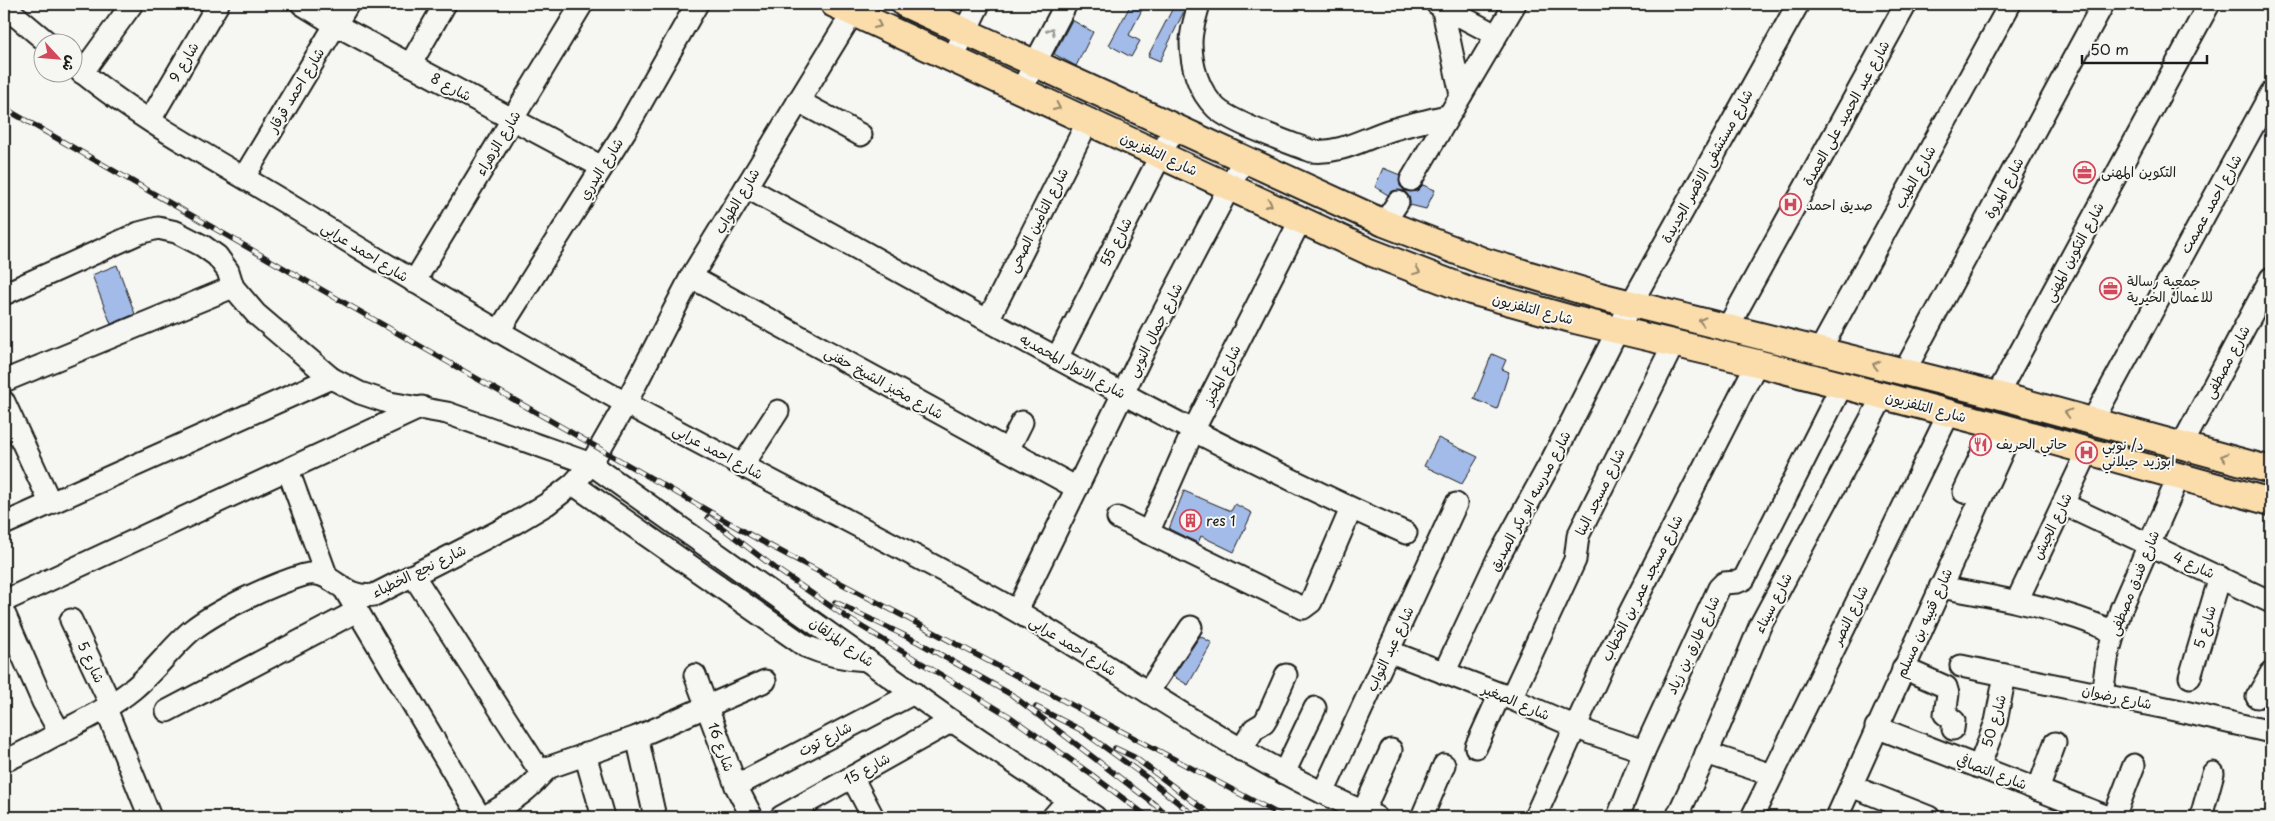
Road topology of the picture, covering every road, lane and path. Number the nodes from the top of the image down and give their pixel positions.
1 (132, 4) edge
2 (218, 4) edge
3 (302, 4) edge
4 (348, 4) edge
5 (445, 4) edge
6 (582, 4) edge
7 (698, 4) edge
8 (905, 4) edge
9 (979, 4) edge
10 (1066, 4) edge
11 (1199, 4) edge
12 (1515, 4) edge
13 (1798, 4) edge
14 (1906, 4) edge
15 (2010, 4) edge
16 (2103, 4) edge
17 (2209, 4) edge
18 (1440, 5) edge
19 (4, 6) edge
20 (848, 7) edge
21 (336, 25) junction
22 (35, 32) edge
23 (965, 32) junction
24 (1496, 35) junction
25 (952, 59) junction
26 (82, 62) edge
27 (1035, 63) junction
28 (410, 65) junction
29 (82, 72) edge
30 (1021, 90) junction
31 (2271, 93) edge
32 (1461, 95) junction
33 (798, 102) junction
34 (1448, 116) junction
35 (150, 120) junction
36 (513, 120) junction
37 (1088, 121) junction
38 (1175, 127) junction
39 (861, 135) dead end
40 (1161, 155) junction
41 (1244, 159) junction
42 (602, 167) junction
43 (244, 177) junction
44 (1411, 180) dead end
45 (1230, 186) junction
46 (746, 187) junction
47 (1391, 213) junction
48 (1301, 220) junction
49 (1370, 252) junction
50 (691, 277) junction
51 (2271, 278) edge
52 (414, 282) junction
53 (233, 287) junction
54 (4, 294) edge
55 (1631, 304) junction
56 (1663, 311) junction
57 (988, 320) junction
58 (1728, 327) junction
59 (1618, 330) junction
60 (499, 331) junction
61 (1662, 340) junction
62 (1820, 350) junction
63 (1057, 358) junction
64 (1757, 363) junction
65 (1904, 372) junction
66 (331, 378) junction
67 (4, 381) edge
68 (1842, 385) junction
69 (1123, 394) junction
70 (1997, 395) junction
71 (1883, 396) junction
72 (4, 402) edge
73 (626, 403) junction
74 (422, 407) junction
75 (778, 411) dead end
76 (1949, 413) junction
77 (2093, 420) junction
78 (1022, 422) dead end
79 (2003, 427) junction
80 (1193, 431) junction
81 (2182, 445) junction
82 (1008, 450) junction
83 (2088, 451) junction
84 (591, 464) junction
85 (743, 465) junction
86 (288, 470) junction
87 (2271, 470) edge
88 (2179, 476) junction
89 (573, 484) junction
90 (1077, 488) junction
91 (1964, 492) dead end
92 (50, 502) junction
93 (2271, 502) edge
94 (1456, 504) dead end
95 (2063, 504) junction
96 (1351, 509) junction
97 (1118, 518) dead end
98 (4, 524) edge
99 (1148, 533) junction
100 (1406, 533) dead end
101 (2149, 544) junction
102 (414, 575) junction
103 (327, 577) junction
104 (2220, 577) junction
105 (1940, 586) junction
106 (345, 590) junction
107 (4, 601) edge
108 (2017, 601) junction
109 (2271, 602) edge
110 (357, 611) junction
111 (1017, 611) junction
112 (4, 613) edge
113 (71, 620) dead end
114 (1191, 627) dead end
115 (2114, 632) junction
116 (1388, 651) junction
117 (867, 660) junction
118 (1961, 666) dead end
119 (1903, 668) junction
120 (1444, 673) junction
121 (2271, 673) edge
122 (694, 675) dead end
123 (2005, 675) junction
124 (1286, 676) dead end
125 (2190, 677) dead end
126 (765, 681) dead end
127 (1148, 692) junction
128 (914, 693) junction
129 (2102, 694) junction
130 (1505, 696) junction
131 (2257, 698) dead end
132 (108, 707) junction
133 (707, 707) junction
134 (1315, 708) dead end
135 (167, 711) dead end
136 (952, 721) junction
137 (1575, 726) junction
138 (1876, 727) junction
139 (1953, 729) dead end
140 (2271, 732) edge
141 (60, 733) junction
142 (637, 737) junction
143 (2055, 743) dead end
144 (1476, 747) dead end
145 (1241, 750) junction
146 (1391, 750) dead end
147 (1644, 751) junction
148 (1706, 753) junction
149 (585, 754) junction
150 (4, 762) edge
151 (1444, 765) dead end
152 (2134, 765) dead end
153 (1979, 767) junction
154 (1284, 773) junction
155 (2213, 773) dead end
156 (541, 774) junction
157 (1772, 775) junction
158 (852, 777) junction
159 (736, 786) junction
160 (1850, 786) junction
161 (2038, 790) junction
162 (1323, 793) junction
163 (1068, 800) junction
164 (1905, 813) edge
165 (1369, 815) edge
166 (150, 817) edge
167 (480, 817) edge
168 (484, 817) edge
169 (603, 817) edge
170 (655, 817) edge
171 (752, 817) edge
172 (781, 817) edge
173 (873, 817) edge
174 (1054, 817) edge
175 (1095, 817) edge
176 (1422, 817) edge
177 (1535, 817) edge
178 (1618, 817) edge
179 (1677, 817) edge
180 (1752, 817) edge
181 (1837, 817) edge
182 (1929, 817) edge
183 (2108, 817) edge
184 (2114, 817) edge
185 (2201, 817) edge

1 - 26 street
2 - 35 street, شارع 9
3 - 21 street, شارع 8
4 - 21 street, شارع احمد قرقار
5 - 28 street
6 - 36 street, شارع الزهراء
7 - 42 street, شارع البدري
8 - 23 main road, شارع التلفزيون
9 - 23 street
27 -> 10 street
11 - 34 street
12 - 24 street
13 - 55 street, شارع مستشفى الاقصر الجديدة
14 - 58 street, شارع عبد الحميد على العمدة
15 - 62 street, شارع الطيب
16 - 65 street, شارع المروة
17 - 70 street, شارع التكوين المهنى
18 - 24 street
18 - 32 street
19 - 22 street
20 -> 25 main road, شارع التلفزيون
20 - 33 street, شارع الطواب
21 - 28 street, شارع 8
21 - 43 street, شارع احمد قرقار
23 - 25 street
23 - 27 main road, شارع التلفزيون
24 - 32 street
25 - 30 main road, شارع التلفزيون
27 - 30 street
27 - 38 main road, شارع التلفزيون
28 - 36 street, شارع 8
29 - 35 street, شارع احمد عرابى
30 -> 37 main road, شارع التلفزيون
31 - 77 street, شارع احمد عصمت
32 - 34 street
33 - 39 street
33 - 46 street, شارع الطواب
34 - 44 street
35 - 43 street, شارع احمد عرابى
36 - 42 street, شارع 8
36 - 52 street, شارع الزهراء
37 - 40 main road, شارع التلفزيون
37 - 57 street, شارع التأمين الصحى
38 - 40 street, شارع 55
38 - 41 main road, شارع التلفزيون
40 - 45 main road, شارع التلفزيون
40 - 63 street, شارع 55
41 - 45 street, شارع جمال النوبى
41 - 47 main road, شارع التلفزيون
42 - 60 street, شارع البدري
43 - 52 street, شارع احمد عرابى
45 -> 48 main road, شارع التلفزيون
45 - 69 street, شارع جمال النوبى
46 - 50 street, شارع الطواب
46 - 57 street, شارع الانوار المحمديه
47 - 49 main road
47 - 55 main road, شارع التلفزيون
48 - 49 main road, شارع التلفزيون
48 - 80 street, شارع المخبز
49 -> 59 main road, شارع التلفزيون
50 - 73 street, شارع الطواب
50 - 82 street, شارع مخبز الشيخ حفنى
51 - 81 street, شارع مصطفى
52 - 60 street, شارع احمد عرابى
53 - 54 street, شارع المزلقان
53 - 66 street, شارع المزلقان
53 - 67 street
55 - 56 main road, شارع التلفزيون
55 - 59 street, شارع مستشفى الاقصر الجديدة
58 -> 56 main road, شارع التلفزيون
56 - 61 main road
57 - 63 street, شارع الانوار المحمديه
58 - 62 main road, شارع التلفزيون
59 - 61 main road, شارع التلفزيون
59 - 120 street, شارع مدرسه ابو بكر الصديق
60 - 73 street, شارع احمد عرابى
61 - 64 main road, شارع التلفزيون
61 - 130 street, شارع مسجد البنا
65 -> 62 main road, شارع التلفزيون
63 - 69 street, شارع الانوار المحمديه
64 - 68 main road, شارع التلفزيون
64 - 137 street, شارع مسجد عمر بن الخطاب
65 - 70 main road, شارع التلفزيون
66 - 74 street, شارع المزلقان
66 - 92 street
68 - 71 main road, شارع التلفزيون
68 - 147 street, شارع طارق بن زياد
69 - 80 street, شارع الانوار المحمديه
69 - 90 street, شارع جمال النوبى
77 -> 70 main road, شارع التلفزيون
71 - 76 main road, شارع التلفزيون
71 - 148 street, شارع سيناء
72 - 92 street
73 - 84 street, شارع نجع الخطباء
73 - 85 street, شارع احمد عرابى
74 - 84 street, شارع المزلقان
74 - 86 street
75 - 85 street
76 - 79 main road, شارع التلفزيون
76 - 157 street, شارع النصر
77 - 81 main road, شارع التلفزيون
78 - 82 street
79 - 83 main road, شارع التلفزيون
79 - 91 street
79 - 105 street, شارع قتيبه بن مسلم
80 - 96 street, شارع الانوار المحمديه
80 - 99 street, شارع المخبز
87 -> 81 main road, شارع التلفزيون
82 - 90 street, شارع مخبز الشيخ حفنى
83 - 88 main road, شارع التلفزيون
83 - 95 street, شارع الجيش
84 - 89 street, شارع نجع الخطباء
84 - 117 street, شارع المزلقان
85 - 111 street, شارع احمد عرابى
86 - 103 street
86 - 107 street
88 - 93 main road, شارع التلفزيون
88 - 101 street, شارع فندق مصطفى
89 - 102 street, شارع نجع الخطباء
89 - 117 street
90 - 111 street, شارع جمال النوبى
92 - 98 street
94 - 116 street, شارع عبد التواب
95 - 101 street, شارع 4
95 - 108 street, شارع الجيش
96 - 99 street
96 - 100 street, شارع الانوار المحمديه
97 - 99 street
101 - 104 street, شارع 4
101 - 115 street, شارع فندق مصطفى
102 - 106 street, شارع نجع الخطباء
102 - 156 street
103 - 106 street, شارع نجع الخطباء
103 - 132 street
104 - 109 street, شارع 4
104 - 125 street, شارع 5
105 - 108 street
105 - 119 street, شارع قتيبه بن مسلم
106 - 110 street
108 - 115 street
110 - 135 street
110 - 167 street
111 - 127 street, شارع احمد عرابى
112 - 141 street
113 - 132 street, شارع 5
114 - 127 street
115 - 129 street, شارع فندق مصطفى
116 - 120 street, شارع الصغير
116 - 162 street, شارع عبد التواب
117 - 128 street, شارع المزلقان
118 - 123 street, شارع رضوان
119 - 138 street, شارع قتيبه بن مسلم
119 - 139 street
120 - 130 street, شارع الصغير
121 - 131 street
122 - 133 street, شارع 16
123 - 129 street, شارع رضوان
123 - 153 street, شارع 50
124 - 145 street
126 - 133 street
127 - 145 street, شارع احمد عرابى
128 - 136 street, شارع المزلقان
128 - 159 street, شارع توت
129 - 140 street, شارع رضوان
130 - 137 street, شارع الصغير
130 - 144 street, شارع مسجد البنا
132 - 141 street
132 - 166 street, شارع 5
133 - 142 street
133 - 159 street, شارع 16
134 - 154 street
136 - 158 street, شارع 15
136 - 163 street, شارع المزلقان
137 - 147 street, شارع الصغير
137 - 177 street, شارع مسجد عمر بن الخطاب
138 - 153 street, شارع التصافي
138 - 160 street, شارع قتيبه بن مسلم
141 - 150 street
142 - 149 street
142 - 170 street
143 - 161 street
145 - 154 street, شارع احمد عرابى
146 - 165 street
147 - 178 street, شارع طارق بن زياد
148 - 157 street
148 - 179 street, شارع سيناء
149 - 156 street
149 - 169 street
151 - 176 street
152 - 184 street
153 - 161 street, شارع التصافي
154 - 162 street, شارع احمد عرابى
155 - 185 street
156 - 168 street
157 - 180 street, شارع النصر
158 - 172 street, شارع 15
158 - 173 street
159 - 171 street, شارع 16
160 - 164 street
160 - 181 street, شارع قتيبه بن مسلم
161 - 183 street, شارع التصافي
162 - 165 street, شارع احمد عرابى
163 - 174 street
163 - 175 street, شارع المزلقان
164 - 182 street

